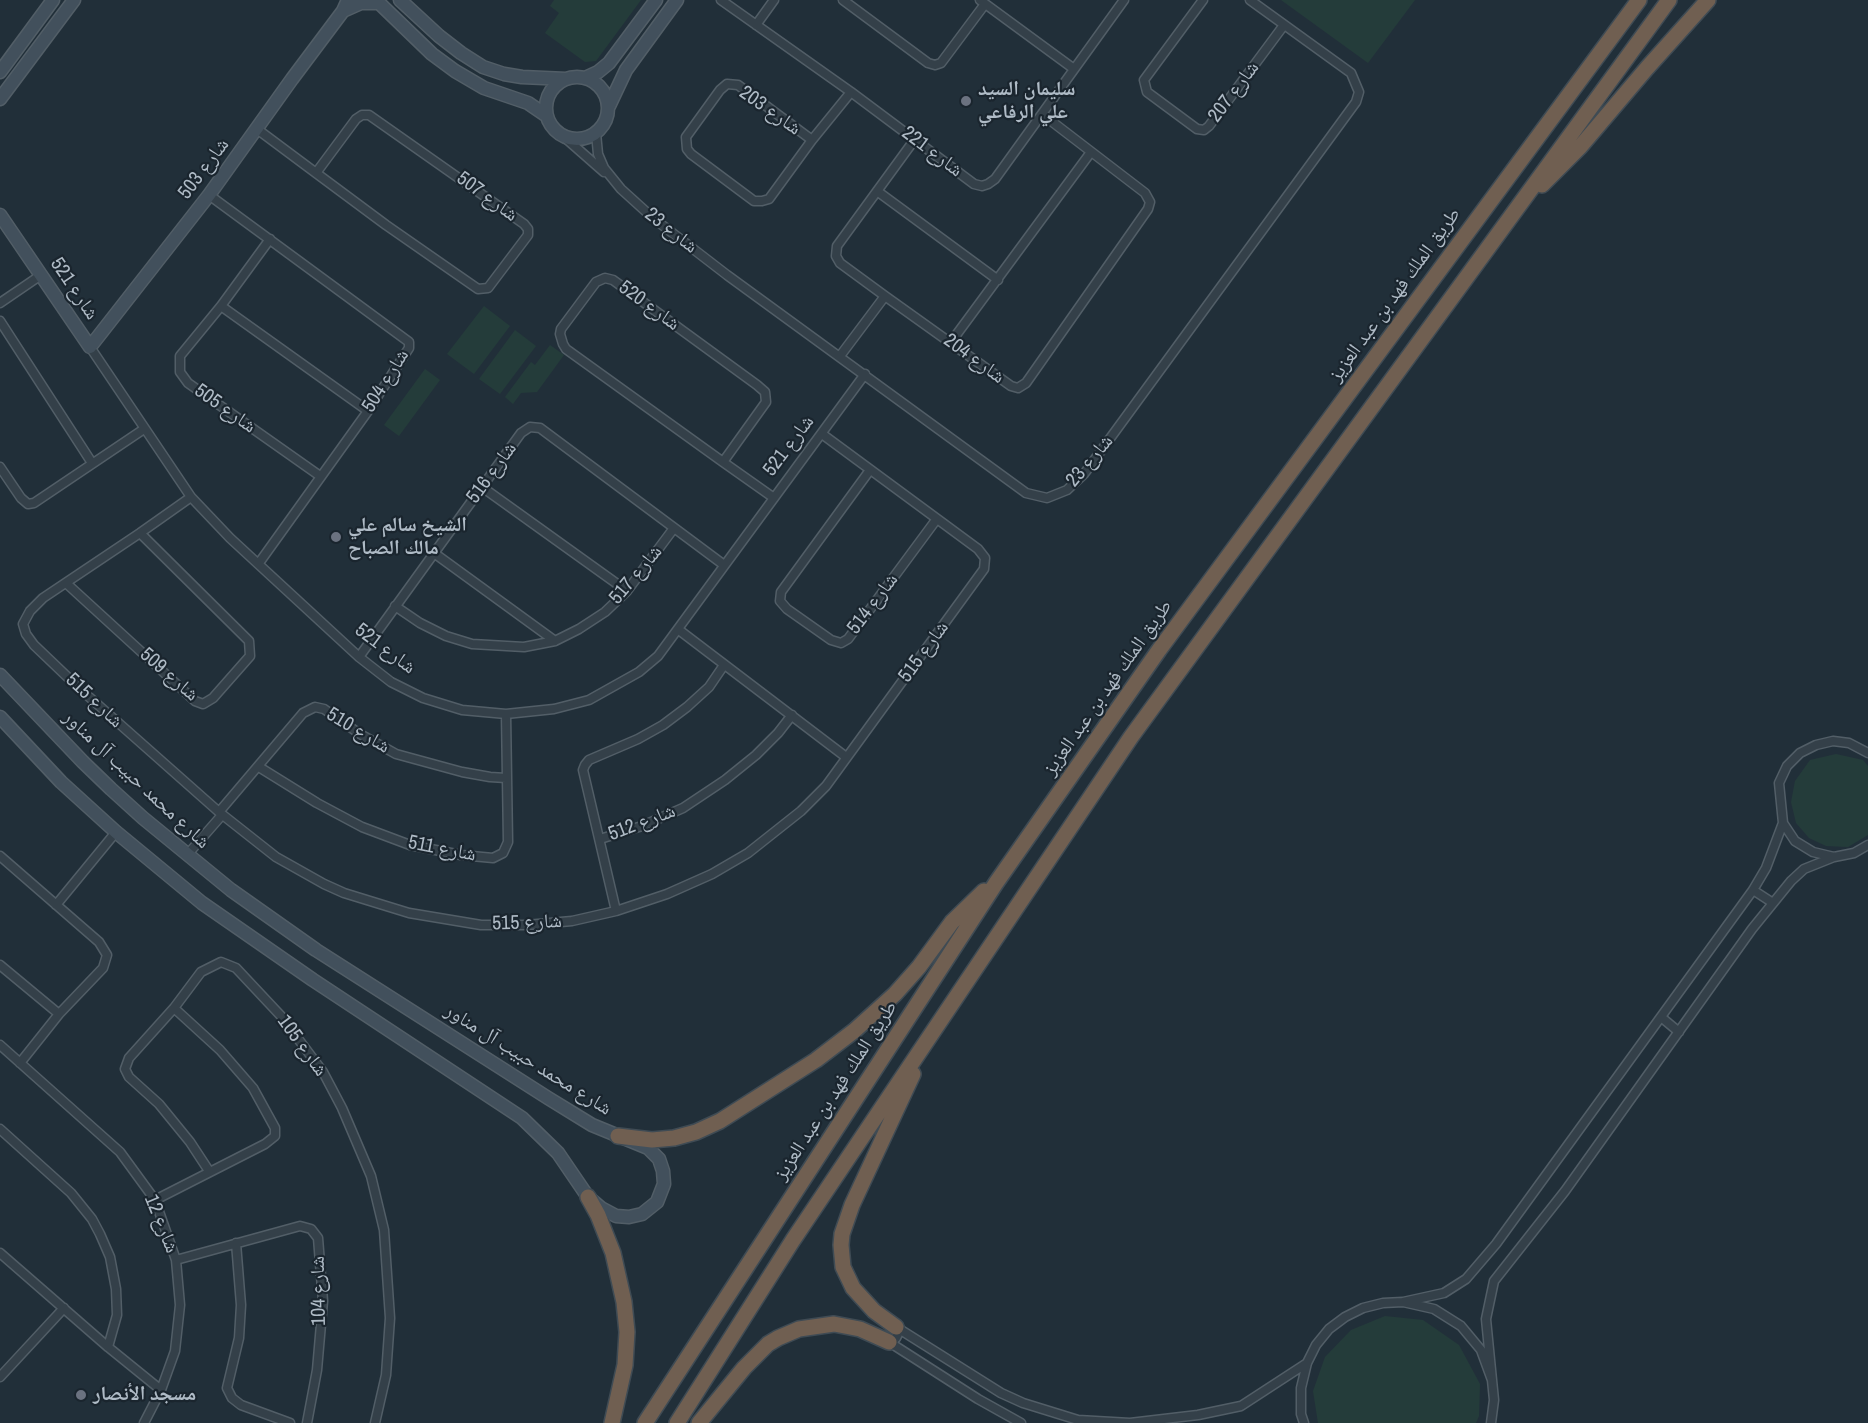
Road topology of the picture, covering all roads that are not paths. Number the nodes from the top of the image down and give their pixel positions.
1 (53, 0) edge
2 (74, 0) edge
3 (399, 0) edge
4 (656, 0) edge
5 (677, 0) edge
6 (721, 0) edge
7 (774, 0) edge
8 (843, 0) edge
9 (1203, 0) edge
10 (1250, 0) edge
11 (1639, 0) edge
12 (1669, 0) edge
13 (1708, 0) edge
14 (377, 1) edge
15 (1120, 1) edge
16 (983, 2) edge
17 (346, 6) edge
18 (756, 25) junction
19 (1284, 25) junction
20 (1074, 69) junction
21 (0, 72) edge
22 (585, 78) junction
23 (566, 79) junction
24 (851, 92) junction
25 (0, 99) edge
26 (609, 108) junction
27 (1042, 114) junction
28 (547, 116) junction
29 (257, 129) junction
30 (597, 133) junction
31 (563, 136) junction
32 (915, 139) junction
33 (812, 140) junction
34 (1091, 152) junction
35 (316, 173) junction
36 (611, 178) junction
37 (877, 191) junction
38 (209, 195) junction
39 (0, 215) edge
40 (1511, 217) junction
41 (270, 239) junction
42 (41, 275) junction
43 (998, 280) junction
44 (885, 296) junction
45 (0, 303) edge
46 (221, 306) junction
47 (0, 321) edge
48 (951, 342) junction
49 (90, 347) junction
50 (840, 356) junction
51 (865, 375) junction
52 (368, 411) junction
53 (144, 429) junction
54 (822, 434) junction
55 (723, 462) junction
56 (92, 463) junction
57 (0, 467) edge
58 (870, 470) junction
59 (320, 476) junction
60 (482, 487) junction
61 (191, 496) junction
62 (774, 498) junction
63 (936, 520) junction
64 (674, 528) junction
65 (140, 533) junction
66 (434, 553) junction
67 (259, 563) junction
68 (724, 565) junction
69 (66, 584) junction
70 (627, 591) junction
71 (395, 606) junction
72 (679, 630) junction
73 (555, 641) junction
74 (359, 657) junction
75 (724, 665) junction
76 (0, 675) edge
77 (506, 714) junction
78 (792, 715) junction
79 (0, 717) edge
80 (1868, 753) edge
81 (846, 757) junction
82 (259, 767) junction
83 (506, 778) junction
84 (220, 814) junction
85 (1783, 823) junction
86 (116, 832) junction
87 (600, 839) junction
88 (1868, 845) edge
89 (1868, 850) edge
90 (1854, 853) junction
91 (187, 855) junction
92 (0, 856) edge
93 (1834, 857) junction
94 (996, 883) junction
95 (1753, 890) junction
96 (1773, 903) junction
97 (56, 905) junction
98 (615, 912) junction
99 (0, 965) edge
100 (174, 1008) junction
101 (58, 1014) junction
102 (1661, 1017) junction
103 (936, 1026) junction
104 (1679, 1032) junction
105 (0, 1046) edge
106 (20, 1063) junction
107 (0, 1130) edge
108 (618, 1136) junction
109 (209, 1171) junction
110 (588, 1197) junction
111 (155, 1200) junction
112 (236, 1243) junction
113 (0, 1253) edge
114 (176, 1260) junction
115 (1403, 1302) junction
116 (64, 1308) junction
117 (896, 1327) junction
118 (889, 1342) junction
119 (108, 1347) junction
120 (1307, 1363) junction
121 (2, 1371) edge
122 (1492, 1380) junction
123 (987, 1384) junction
124 (161, 1390) junction
125 (978, 1399) junction
126 (144, 1423) edge
127 (290, 1423) edge
128 (307, 1423) edge
129 (375, 1423) edge
130 (612, 1423) edge
131 (645, 1423) edge
132 (677, 1423) edge
133 (699, 1423) edge
134 (1021, 1423) edge
135 (1304, 1423) edge
136 (1491, 1423) edge

1 - 21 main road
2 - 25 main road
3 - 23 main road
4 - 22 main road
5 - 26 main road
6 - 18 street, شارع 221
7 - 18 street
8 - 16 street
9 - 19 street, شارع 207
10 - 19 street, شارع 23
11 - 94 highway, طريق الملك فهد بن عبد العزيز
12 - 40 highway
13 - 40 highway
14 - 17 main road, شارع 503
14 - 28 main road
15 - 20 street, شارع 221
16 - 20 street
17 - 29 main road, شارع 503
18 - 24 street, شارع 221
19 - 51 street, شارع 23
20 - 27 street, شارع 221
22 - 23 main road
22 - 26 main road
23 - 28 main road
24 - 32 street, شارع 221
24 - 33 street, شارع 203
26 - 30 main road
27 - 32 street, شارع 221
27 - 34 street, شارع 204
28 - 31 main road
29 - 35 street, شارع 507
29 - 38 main road, شارع 503
30 - 31 main road
30 - 36 street, شارع 23
31 - 36 street, شارع 23
32 - 37 street, شارع 204
33 - 33 street, شارع 203
34 - 43 street
34 - 48 street, شارع 204
35 - 35 street, شارع 507
36 - 50 street, شارع 23
37 - 43 street
37 - 44 street, شارع 204
38 - 41 street, شارع 504
38 - 49 main road, شارع 503
39 - 42 main road, شارع 521
40 - 103 highway
41 - 46 street, شارع 505
41 - 52 street, شارع 504
42 - 45 street
42 - 49 main road, شارع 521
43 - 48 street
44 - 48 street, شارع 204
44 - 50 street
46 - 52 street
46 - 59 street, شارع 505
47 - 56 street
49 - 53 street, شارع 521
50 - 51 street, شارع 23
51 - 54 street, شارع 521
52 - 59 street, شارع 504
53 - 56 street
53 - 61 street, شارع 521
54 - 58 street, شارع 515
54 - 62 street, شارع 521
55 - 55 street, شارع 520
55 - 62 street, شارع 520
56 - 57 street
58 - 63 street, شارع 515
58 - 63 street, شارع 514
59 - 67 street, شارع 504
60 - 64 street, شارع 516
60 - 66 street, شارع 516
60 - 70 street
61 - 65 street, شارع 515
61 - 67 street, شارع 521
62 - 68 street, شارع 521
63 - 81 street, شارع 515
64 - 68 street, شارع 516
64 - 70 street, شارع 517
65 - 69 street, شارع 515
65 - 69 street, شارع 509
66 - 71 street, شارع 516
66 - 73 street
67 - 74 street, شارع 521
68 - 72 street, شارع 521
69 - 84 street, شارع 515
70 - 73 street, شارع 517
71 - 73 street, شارع 517
71 - 74 street, شارع 516
72 - 75 street
72 - 77 street, شارع 521
74 - 77 street, شارع 521
75 - 78 street
75 - 87 street, شارع 512
76 - 91 main road, شارع محمد حبيب آل مناور
77 - 83 street, شارع 511
78 - 81 street
78 - 87 street, شارع 512
79 - 86 main road, شارع محمد حبيب آل مناور
80 - 85 street
81 - 98 street, شارع 515
82 - 83 street, شارع 510
82 - 83 street, شارع 511
82 - 84 street, شارع 510
84 - 91 street, شارع 510
84 - 98 street, شارع 515
85 - 93 street
85 - 95 street
86 - 97 street
86 - 110 main road, شارع محمد حبيب آل مناور
87 - 98 street
88 - 90 street
89 - 90 street
90 - 93 street
91 - 108 main road, شارع محمد حبيب آل مناور
92 - 97 street
93 - 96 street
94 - 108 highway
94 - 131 highway, طريق الملك فهد بن عبد العزيز
95 - 96 street
95 - 102 street
96 - 104 street
97 - 101 street
99 - 101 street
100 - 109 street, شارع 105
100 - 109 street
100 - 129 street, شارع 105
101 - 106 street
102 - 104 street
102 - 115 street
103 - 117 highway
103 - 132 highway
104 - 122 street
105 - 106 street, شارع 12
106 - 111 street, شارع 12
107 - 119 street
108 - 110 main road, شارع محمد حبيب آل مناور
109 - 111 street
110 - 130 highway
111 - 114 street, شارع 12
112 - 114 street, شارع 104
112 - 127 street
112 - 128 street, شارع 104
113 - 116 street
114 - 124 street, شارع 12
115 - 120 street
115 - 122 street
116 - 119 street
116 - 121 street
117 - 118 street
117 - 123 street
118 - 125 street
118 - 133 highway
119 - 124 street
120 - 123 street
120 - 135 street
122 - 136 street
123 - 125 street
124 - 126 street, شارع 12
125 - 134 street

